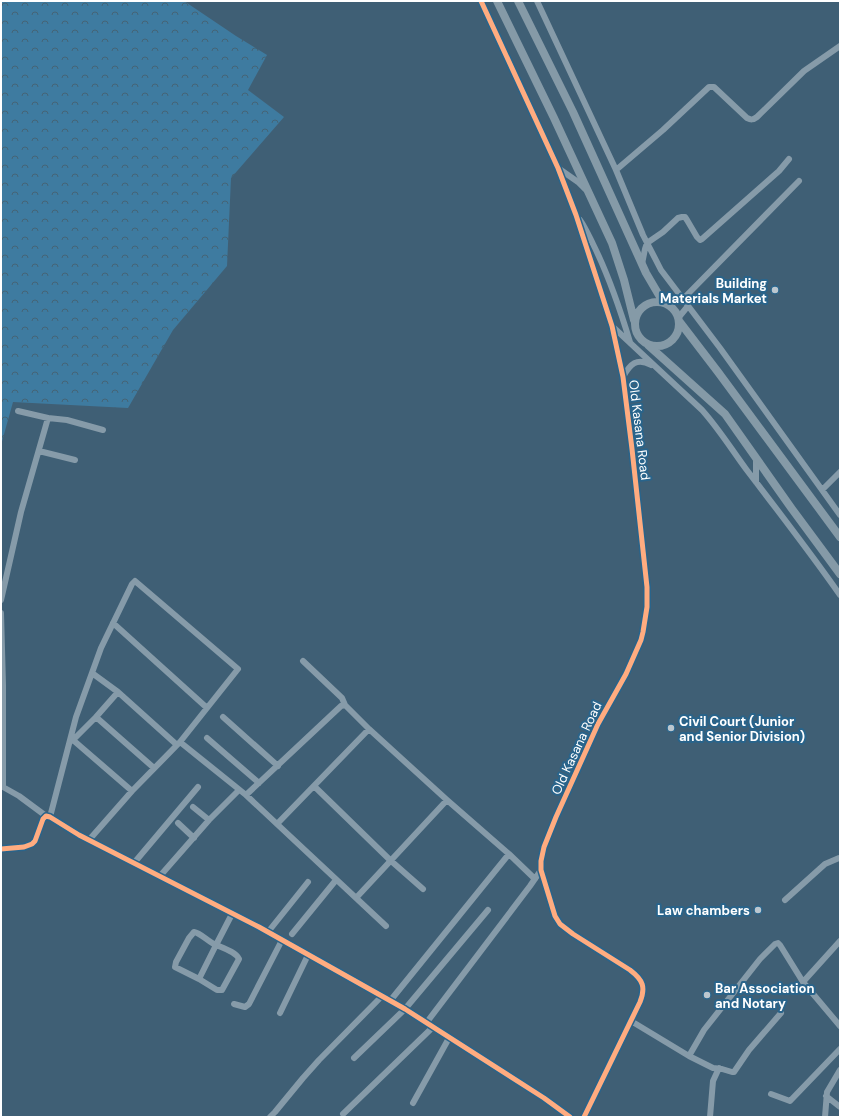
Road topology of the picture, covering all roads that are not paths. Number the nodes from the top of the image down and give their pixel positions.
1 (481, 1) edge
2 (497, 1) edge
3 (518, 1) edge
4 (537, 1) edge
5 (840, 46) edge
6 (789, 159) dead end
7 (558, 168) junction
8 (616, 170) junction
9 (800, 181) dead end
10 (588, 191) junction
11 (576, 215) junction
12 (647, 243) junction
13 (642, 264) junction
14 (682, 297) junction
15 (664, 303) junction
16 (688, 306) junction
17 (679, 319) junction
18 (634, 320) junction
19 (612, 326) junction
20 (630, 342) junction
21 (648, 345) junction
22 (657, 369) junction
23 (623, 377) junction
24 (18, 411) dead end
25 (48, 418) junction
26 (103, 430) dead end
27 (39, 451) junction
28 (756, 457) junction
29 (75, 460) dead end
30 (840, 472) edge
31 (756, 482) junction
32 (822, 490) junction
33 (840, 515) edge
34 (840, 537) edge
35 (840, 574) edge
36 (840, 595) edge
37 (1, 600) edge
38 (1, 613) edge
39 (113, 623) junction
40 (303, 661) dead end
41 (92, 673) junction
42 (118, 692) junction
43 (345, 706) junction
44 (206, 708) junction
45 (96, 716) junction
46 (223, 716) dead end
47 (369, 729) junction
48 (207, 738) dead end
49 (72, 740) junction
50 (179, 743) junction
51 (278, 766) junction
52 (154, 768) junction
53 (259, 783) junction
54 (314, 786) junction
55 (198, 787) dead end
56 (239, 790) junction
57 (132, 791) junction
58 (246, 795) junction
59 (447, 800) junction
60 (194, 807) dead end
61 (48, 817) junction
62 (209, 820) junction
63 (178, 823) dead end
64 (277, 824) junction
65 (194, 838) junction
66 (89, 840) junction
67 (1, 850) edge
68 (509, 854) junction
69 (840, 859) edge
70 (390, 860) junction
71 (134, 863) junction
72 (541, 870) junction
73 (160, 876) junction
74 (535, 879) junction
75 (336, 880) junction
76 (308, 882) dead end
77 (423, 889) dead end
78 (356, 898) junction
79 (785, 900) dead end
80 (488, 910) dead end
81 (232, 914) junction
82 (386, 926) dead end
83 (268, 932) junction
84 (292, 934) dead end
85 (282, 940) junction
86 (840, 941) edge
87 (216, 945) junction
88 (308, 955) junction
89 (199, 979) junction
90 (802, 982) junction
91 (382, 996) junction
92 (390, 1001) junction
93 (234, 1004) dead end
94 (405, 1009) junction
95 (280, 1013) dead end
96 (781, 1013) dead end
97 (631, 1021) junction
98 (426, 1022) junction
99 (840, 1026) edge
100 (433, 1027) junction
101 (449, 1038) junction
102 (840, 1049) edge
103 (689, 1056) junction
104 (354, 1058) dead end
105 (719, 1068) junction
106 (840, 1070) edge
107 (771, 1094) dead end
108 (826, 1096) junction
109 (413, 1102) dead end
110 (840, 1107) edge
111 (343, 1114) dead end
112 (270, 1117) edge
113 (570, 1117) edge
114 (584, 1117) edge
115 (710, 1117) edge
116 (825, 1117) edge

1 - 7 street
2 - 10 main road
3 - 13 main road
4 - 8 street
5 - 8 street
6 - 12 street
7 - 10 street
7 - 11 street
8 - 12 street
9 - 14 street
10 - 18 main road
11 - 19 street, Old Kasana Road
11 - 20 street
12 - 13 street
12 - 14 street
13 - 15 main road
14 - 15 street
14 - 16 street
15 - 17 main road
15 - 18 main road
16 - 17 street
16 - 32 street
17 - 21 main road
17 - 34 main road
18 - 21 main road
19 - 20 street
19 - 23 street, Old Kasana Road
20 - 22 street
21 - 28 main road
22 - 23 street
22 - 31 street
23 - 72 street, Old Kasana Road
24 - 25 street
25 - 26 street
25 - 27 street
27 - 29 street
27 - 37 street
28 - 31 street
28 - 35 main road
30 - 32 street
31 - 36 street
32 - 33 street
38 - 61 street
39 - 41 street
39 - 44 street
39 - 44 street
40 - 43 street
41 - 42 street
41 - 49 street
42 - 45 street
42 - 50 street
43 - 47 street
43 - 51 street
44 - 50 street
45 - 49 street
45 - 52 street
46 - 51 street
47 - 54 street
47 - 59 street
48 - 53 street
49 - 57 street
49 - 61 street
50 - 52 street
50 - 56 street
51 - 53 street
52 - 57 street
53 - 58 street
54 - 64 street
54 - 70 street
55 - 71 street
56 - 58 street
56 - 62 street
57 - 66 street
58 - 64 street
59 - 68 street
59 - 70 street
60 - 62 street
61 - 66 street
61 - 67 street
62 - 65 street
63 - 65 street
64 - 75 street
65 - 73 street
66 - 71 street
68 - 74 street
68 - 92 street
69 - 79 street
70 - 77 street
70 - 78 street
71 - 73 street
72 - 74 street
72 - 97 street, Old Kasana Road
73 - 81 street
74 - 98 street
75 - 78 street
75 - 84 street
76 - 83 street
78 - 82 street
80 - 94 street
81 - 83 street
81 - 87 street
83 - 85 street
85 - 88 street
85 - 93 street
86 - 90 street
87 - 89 street
87 - 89 street
87 - 89 street
88 - 91 street
88 - 95 street
90 - 99 street
90 - 103 street
91 - 92 street
91 - 112 street
92 - 94 street
94 - 98 street
94 - 104 street
96 - 105 street
97 - 103 street
97 - 114 street, Old Kasana Road
98 - 100 street
100 - 101 street
100 - 111 street
101 - 109 street
101 - 113 street
102 - 107 street
103 - 105 street
105 - 115 street
106 - 108 street
108 - 110 street
108 - 116 street

